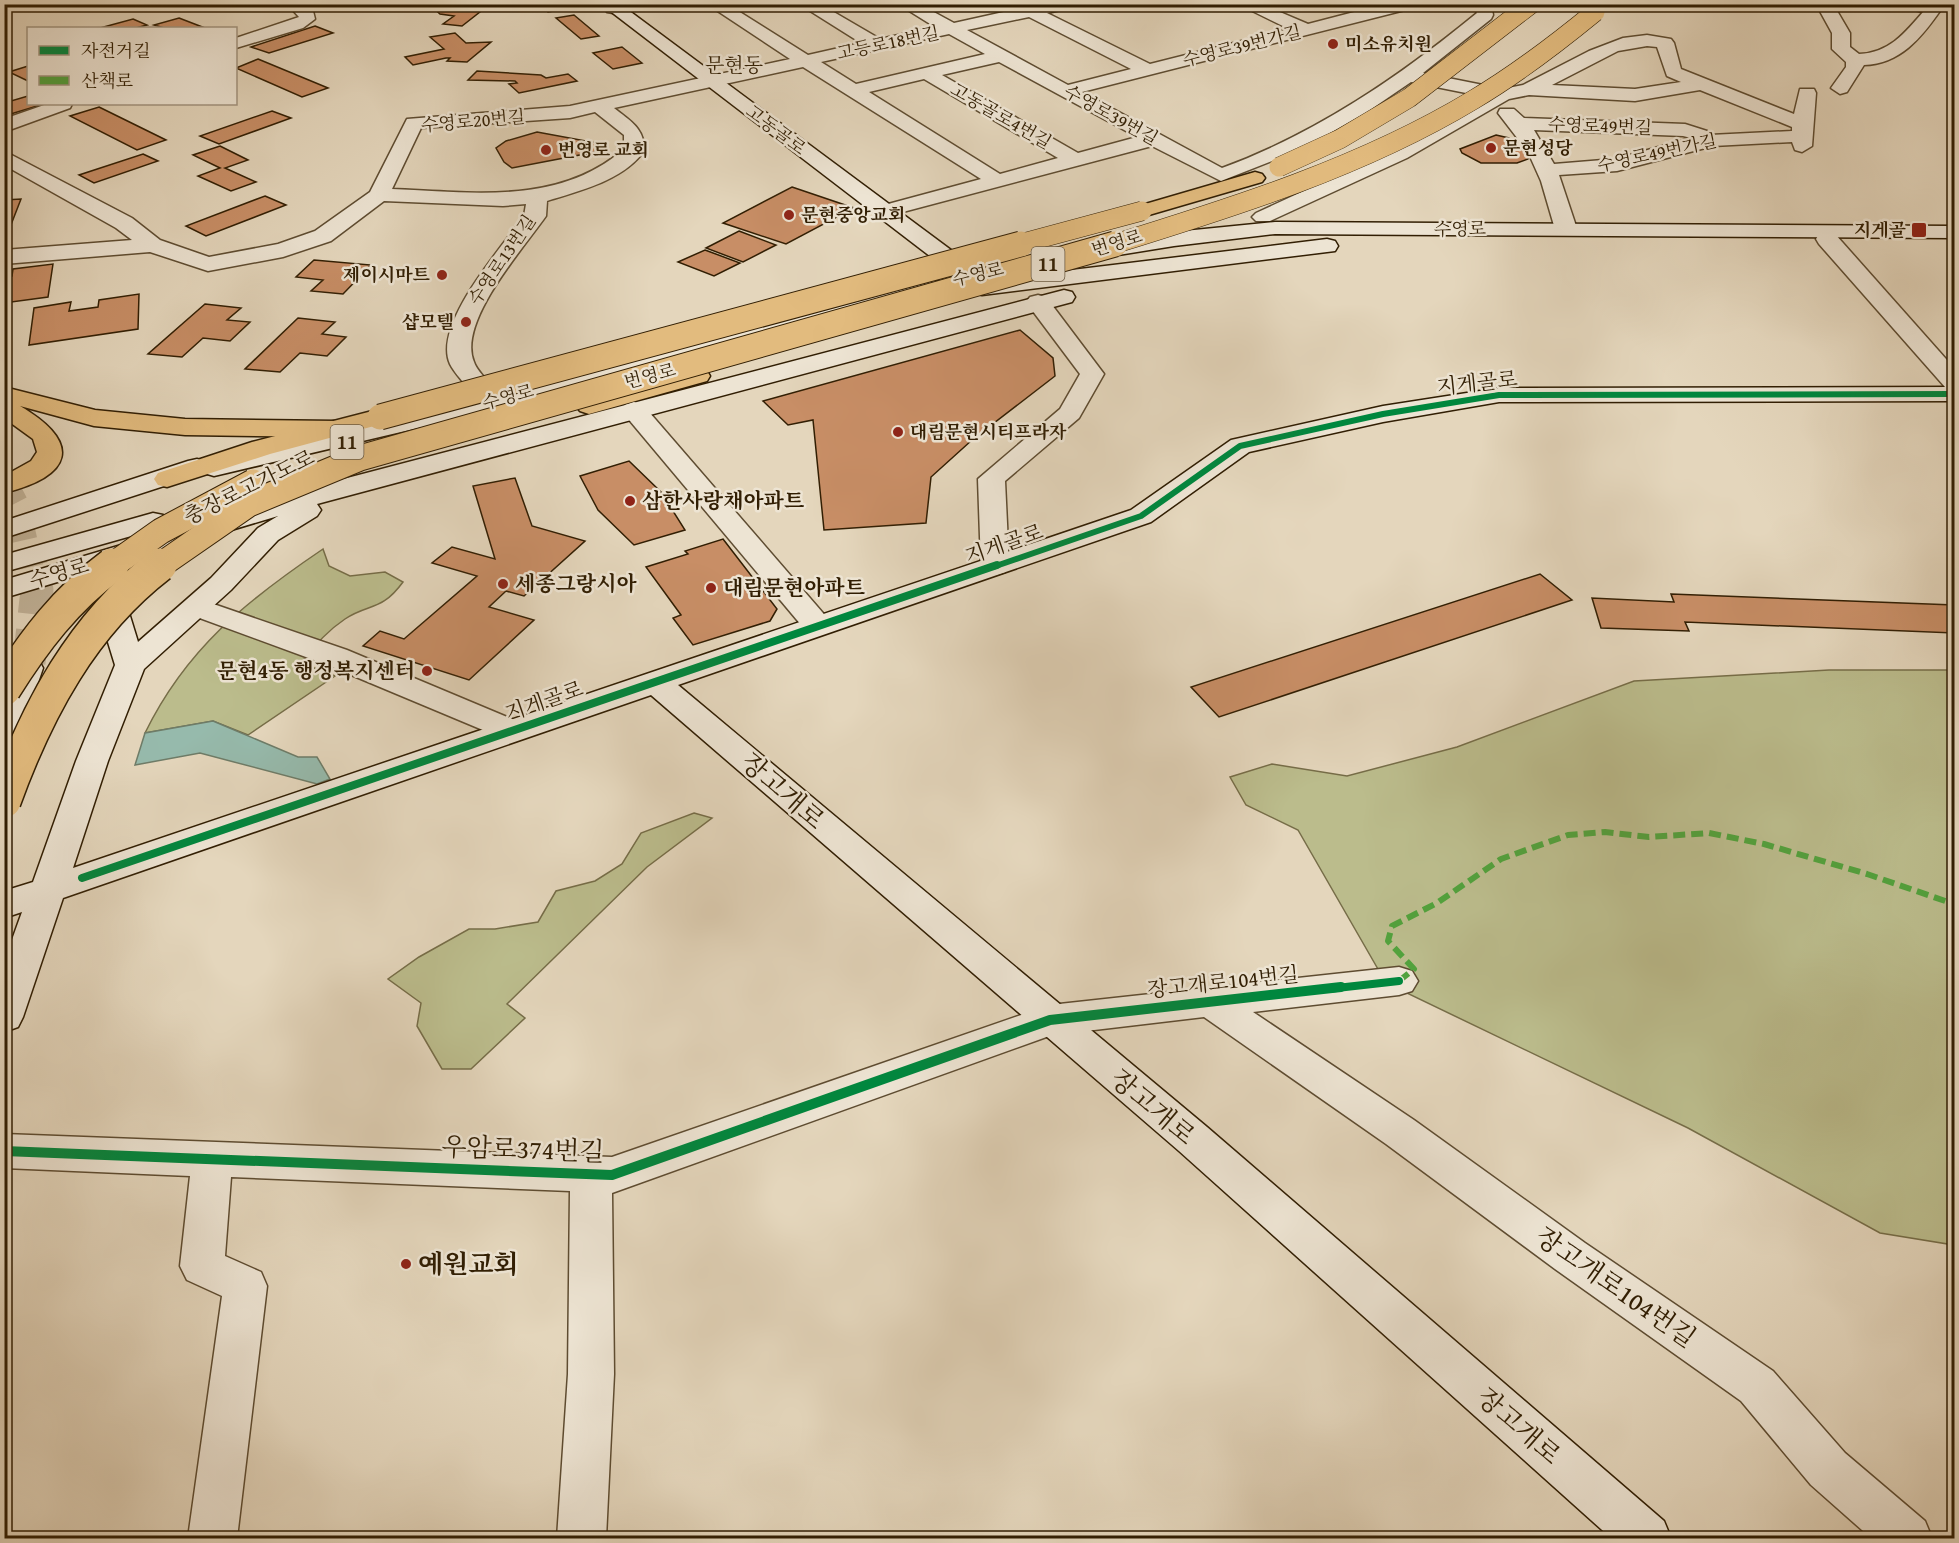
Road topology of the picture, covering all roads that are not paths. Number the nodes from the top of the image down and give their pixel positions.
1 (295, 4) edge
2 (715, 4) edge
3 (906, 4) edge
4 (1064, 4) edge
5 (1407, 4) edge
6 (1480, 4) edge
7 (1532, 4) edge
8 (1824, 4) edge
9 (1911, 4) edge
10 (617, 5) edge
11 (1256, 6) edge
12 (813, 8) edge
13 (1024, 8) edge
14 (1595, 12) dead end
15 (952, 29) junction
16 (1307, 30) junction
17 (237, 43) edge
18 (879, 45) junction
19 (1000, 56) junction
20 (1855, 60) junction
21 (806, 62) junction
22 (1148, 70) junction
23 (927, 73) junction
24 (1408, 76) junction
25 (713, 82) junction
26 (1701, 84) junction
27 (1840, 88) dead end
28 (854, 90) junction
29 (1528, 90) junction
30 (1065, 91) junction
31 (1807, 93) dead end
32 (1499, 99) junction
33 (60, 105) edge
34 (599, 106) junction
35 (1520, 124) junction
36 (4, 126) edge
37 (1802, 135) junction
38 (1154, 139) junction
39 (1713, 140) junction
40 (4, 157) edge
41 (1075, 160) junction
42 (1549, 170) junction
43 (1255, 178) junction
44 (998, 181) junction
45 (379, 195) junction
46 (537, 196) junction
47 (884, 211) junction
48 (1264, 215) junction
49 (1566, 229) junction
50 (1954, 232) edge
51 (1354, 236) junction
52 (1827, 239) junction
53 (1954, 240) edge
54 (152, 245) junction
55 (943, 255) junction
56 (4, 257) edge
57 (1213, 260) junction
58 (1038, 302) junction
59 (763, 324) joint
60 (475, 381) junction
61 (1954, 382) edge
62 (4, 394) edge
63 (1954, 394) edge
64 (4, 407) edge
65 (634, 410) junction
66 (463, 427) joint
67 (300, 428) junction
68 (337, 429) junction
69 (422, 452) junction
70 (167, 479) junction
71 (4, 485) edge
72 (342, 488) junction
73 (201, 507) junction
74 (4, 531) edge
75 (49, 550) junction
76 (4, 564) edge
77 (995, 566) junction
78 (79, 567) junction
79 (4, 588) edge
80 (109, 599) junction
81 (4, 606) edge
82 (196, 607) junction
83 (818, 627) junction
84 (130, 665) junction
85 (28, 668) tunnel mouth
86 (654, 681) junction
87 (4, 689) edge
88 (513, 730) junction
89 (4, 736) edge
90 (4, 801) edge
91 (47, 891) junction
92 (4, 904) edge
93 (1400, 981) dead end
94 (1210, 1002) junction
95 (4, 1017) edge
96 (1050, 1020) junction
97 (4, 1151) edge
98 (212, 1160) junction
99 (591, 1174) junction
100 (212, 1539) edge
101 (582, 1539) edge
102 (1647, 1539) edge
103 (1908, 1539) edge

1 - 17 street
2 - 21 street
3 - 15 street, 수영로39번길
4 - 13 street, 고등로18번길
5 - 16 street, 수영로39번가길
6 - 24 street
7 - 43 main road, 번영로 / 11, bridge
8 - 20 street
9 - 20 street
10 - 25 street, 고동골로
11 - 16 street
12 - 18 street
13 - 15 street, 고등로18번길
13 - 22 street
14 - 48 main road, 번영로 / 11, bridge
15 - 18 street, 고등로18번길
15 - 19 street, 수영로39번길
16 - 22 street, 수영로39번가길
18 - 21 street, 고등로18번길
19 - 23 street
19 - 30 street, 수영로39번길
20 - 27 street
21 - 25 street, 고등로18번길
21 - 28 street
22 - 30 street, 수영로39번가길
23 - 28 street
23 - 41 street, 고동골로4번길
24 - 32 street
24 - 38 street, 수영로39번길
25 - 34 street, 수영로20번길
25 - 47 street, 고동골로
26 - 29 street, 수영로49번길
26 - 29 street, 수영로49번길
26 - 37 street
28 - 44 street
29 - 32 street, 수영로49번길
30 - 38 street, 수영로39번길
31 - 37 street
32 - 35 street, 수영로49번길
32 - 48 street
33 - 36 street
34 - 45 street, 수영로20번길
34 - 46 street, 수영로13번길
35 - 39 street, 수영로49번길
35 - 42 street, 수영로49번길
37 - 39 street, 수영로49번가길
38 - 41 street, 고동골로4번길
39 - 42 street, 수영로49번가길
40 - 54 street
41 - 44 street, 고동골로4번길
42 - 49 street, 수영로49번길
43 - 59 main road, 번영로 / 11
43 - 68 main road, bridge
44 - 47 street, 고동골로4번길
45 - 46 street
45 - 54 street, 수영로20번길
46 - 60 street, 수영로13번길
47 - 55 street, 고동골로
48 - 51 street, 수영로
48 - 55 street
48 - 57 street
48 - 66 main road, 번영로 / 11, bridge
48 - 69 main road, bridge
48 - 70 street, 수영로
49 - 50 street, 수영로
49 - 51 street, 수영로
51 - 52 street, 수영로
51 - 57 street, 수영로
51 - 58 street, 수영로
52 - 53 street, 수영로
52 - 61 street
54 - 56 street, 수영로20번길
55 - 60 street
57 - 73 street, 수영로
58 - 65 street, 수영로
58 - 77 street, 지게골로
59 - 87 main road, 충장로고가도로 / 11, bridge
60 - 67 street
62 - 67 main road
63 - 77 street, 지게골로
64 - 71 main road
65 - 72 street, 수영로
65 - 83 street
66 - 90 main road, 충장로고가도로 / 11, bridge
67 - 68 main road
67 - 70 street
68 - 70 main road
69 - 72 street
69 - 73 street
70 - 74 street
72 - 78 street, 수영로
72 - 82 street
73 - 75 street
74 - 75 street
75 - 76 street
75 - 78 street
77 - 83 street, 지게골로
78 - 79 street, 수영로
78 - 80 street
80 - 81 street
80 - 84 street
82 - 84 street
82 - 88 street, 지게골로
83 - 86 street, 지게골로
84 - 91 street
85 - 89 street
86 - 88 street, 지게골로
86 - 96 street, 장고개로
88 - 91 street, 지게골로
91 - 92 street, 지게골로
91 - 95 street
93 - 94 street, 장고개로104번길
94 - 96 street, 장고개로104번길
94 - 103 street, 장고개로104번길
96 - 99 street, 우암로374번길
96 - 102 street, 장고개로
97 - 98 street, 우암로374번길
98 - 99 street, 우암로374번길
98 - 100 street
99 - 101 street

